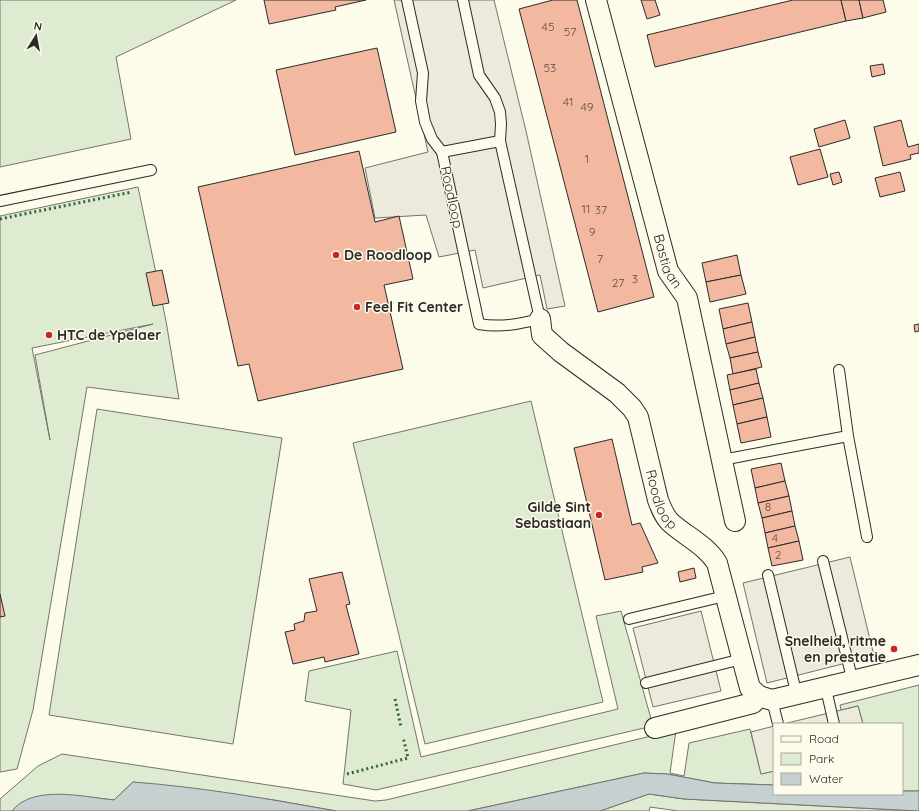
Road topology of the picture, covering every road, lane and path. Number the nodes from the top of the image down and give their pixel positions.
1 (407, 0) edge
2 (462, 0) edge
3 (596, 0) edge
4 (500, 140) junction
5 (442, 152) junction
6 (151, 170) dead end
7 (0, 201) edge
8 (540, 319) junction
9 (839, 370) dead end
10 (848, 436) junction
11 (722, 460) junction
12 (735, 521) dead end
13 (867, 537) dead end
14 (823, 561) dead end
15 (768, 575) dead end
16 (726, 596) junction
17 (629, 619) dead end
18 (742, 659) junction
19 (919, 665) edge
20 (853, 682) junction
21 (646, 683) dead end
22 (826, 688) junction
23 (797, 696) junction
24 (766, 698) junction
25 (778, 723) edge
26 (834, 723) edge
27 (654, 728) dead end

1 - 5 lane
2 - 4 lane
3 - 11 street, Bastiaan
4 - 5 lane, Roodloop
4 - 8 lane, Roodloop
5 - 8 lane, Roodloop
6 - 7 lane
8 - 16 street, Roodloop
9 - 10 lane
10 - 11 lane
10 - 13 lane
11 - 12 street, Bastiaan
14 - 20 lane
15 - 23 lane
16 - 17 lane
16 - 18 street, Roodloop
18 - 21 lane
18 - 24 street, Roodloop
19 - 20 street
20 - 22 street
22 - 23 street
22 - 26 lane
23 - 24 street
24 - 25 lane
24 - 27 street

